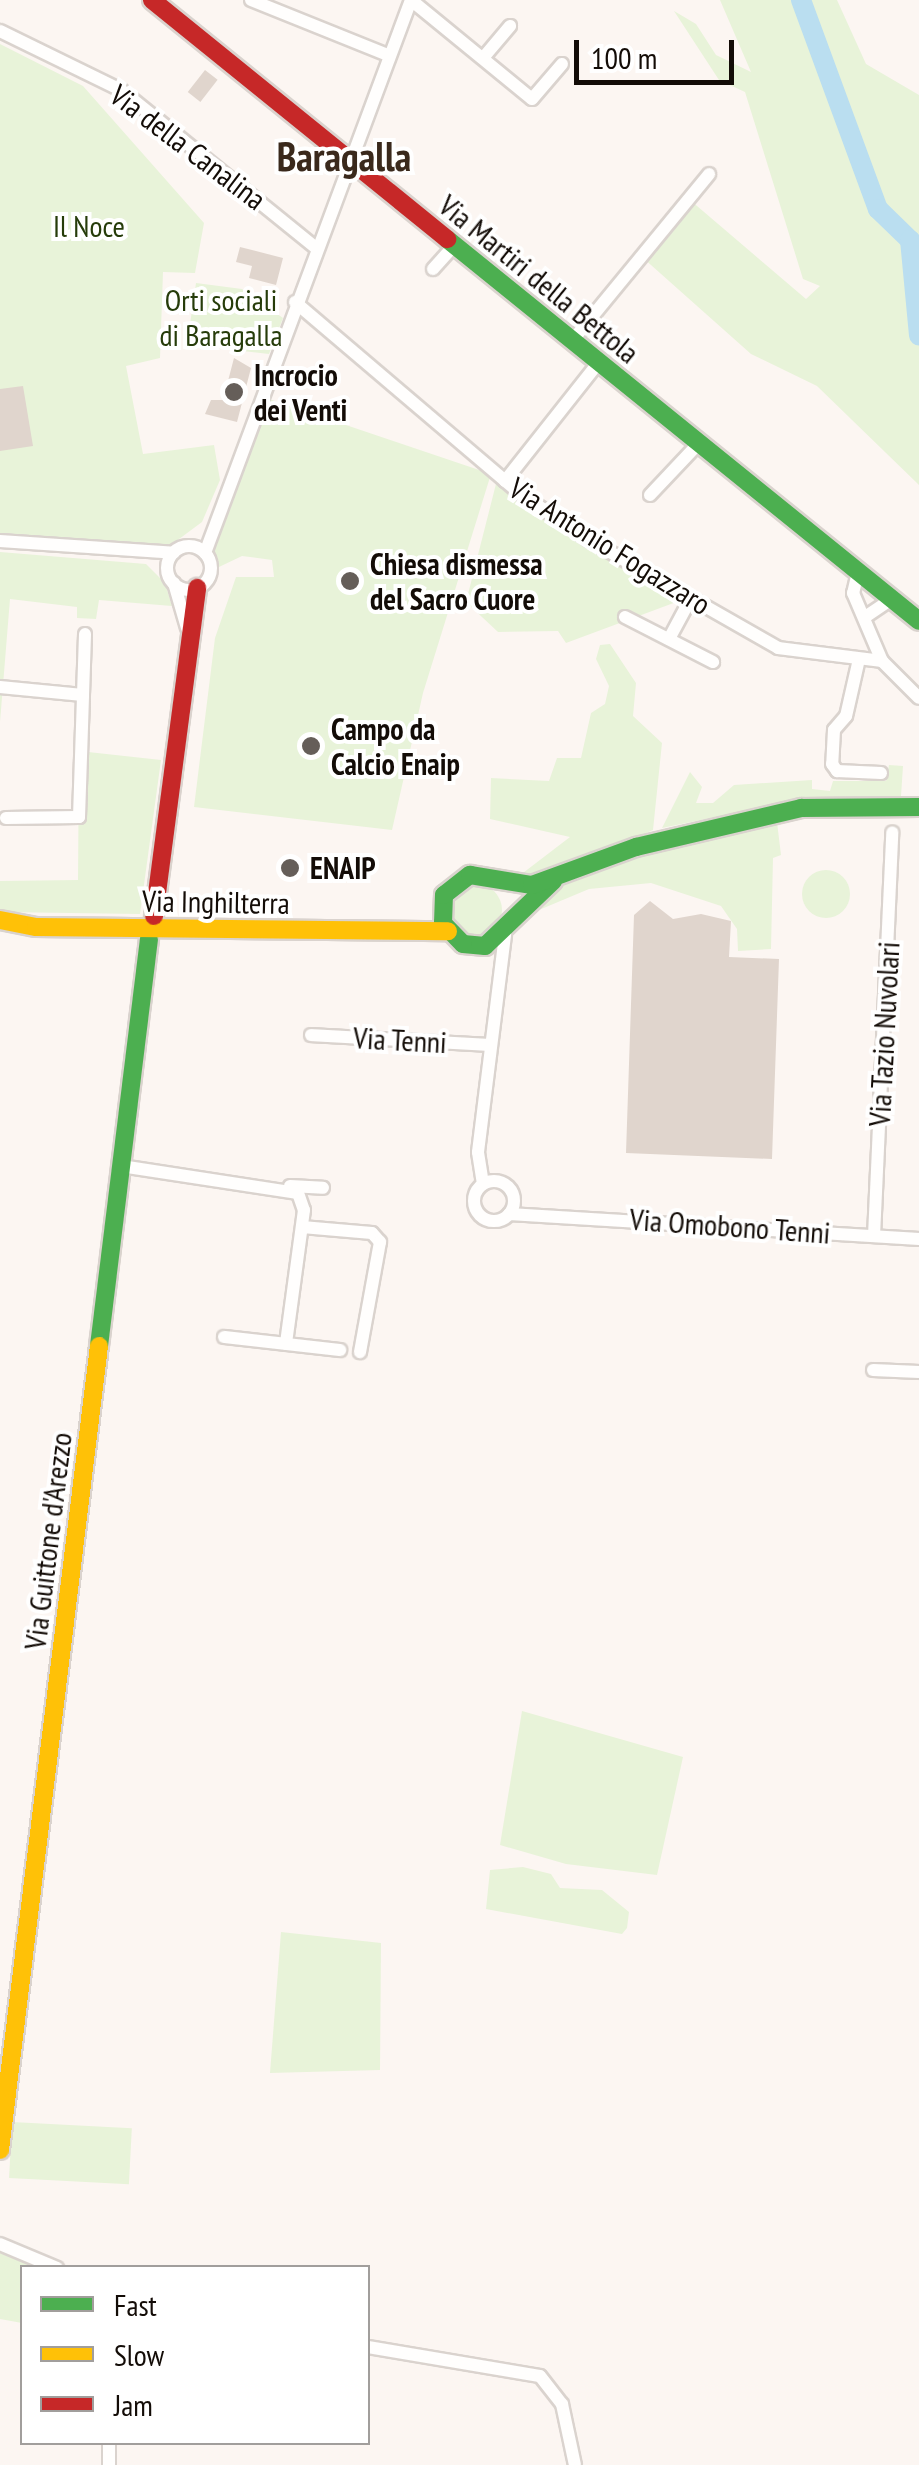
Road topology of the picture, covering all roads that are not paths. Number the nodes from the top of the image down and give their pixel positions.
1 (152, 0) edge
2 (251, 0) edge
3 (411, 0) edge
4 (510, 26) dead end
5 (0, 30) edge
6 (388, 55) junction
7 (483, 58) junction
8 (562, 64) dead end
9 (348, 160) junction
10 (709, 174) dead end
11 (454, 246) junction
12 (315, 247) junction
13 (433, 269) dead end
14 (295, 302) junction
15 (572, 340) junction
16 (599, 362) junction
17 (699, 443) junction
18 (505, 480) junction
19 (650, 494) dead end
20 (2, 542) edge
21 (200, 550) junction
22 (174, 552) junction
23 (144, 555) junction
24 (168, 567) junction
25 (858, 572) junction
26 (174, 583) junction
27 (197, 588) junction
28 (691, 598) junction
29 (892, 599) junction
30 (626, 617) dead end
31 (865, 617) junction
32 (919, 620) edge
33 (187, 628) junction
34 (85, 634) dead end
35 (669, 640) junction
36 (860, 658) junction
37 (882, 661) junction
38 (713, 662) dead end
39 (0, 687) edge
40 (83, 695) junction
41 (919, 698) edge
42 (881, 773) dead end
43 (919, 807) edge
44 (789, 813) junction
45 (6, 818) dead end
46 (919, 820) edge
47 (892, 832) dead end
48 (553, 881) junction
49 (502, 884) junction
50 (442, 903) junction
51 (154, 916) dead end
52 (0, 920) edge
53 (509, 925) junction
54 (395, 926) junction
55 (36, 927) junction
56 (448, 931) junction
57 (0, 934) edge
58 (150, 939) dead end
59 (473, 946) junction
60 (493, 990) junction
61 (311, 1035) dead end
62 (489, 1045) junction
63 (121, 1166) junction
64 (488, 1183) junction
65 (290, 1186) junction
66 (323, 1188) dead end
67 (514, 1198) junction
68 (541, 1213) junction
69 (509, 1214) junction
70 (302, 1226) junction
71 (874, 1236) junction
72 (919, 1238) edge
73 (224, 1336) dead end
74 (286, 1344) junction
75 (340, 1350) dead end
76 (360, 1352) dead end
77 (872, 1370) dead end
78 (919, 1372) edge
79 (0, 2150) edge
80 (0, 2244) edge
81 (50, 2265) edge
82 (370, 2347) edge
83 (576, 2465) edge

1 - 9 main road, Via Martiri della Bettola
2 - 6 street
3 - 6 street
3 - 7 street
4 - 7 street
5 - 12 street, Via della Canalina
6 - 9 street
7 - 8 street
9 - 11 main road, Via Martiri della Bettola
9 - 12 street
10 - 15 street
11 - 13 street
11 - 15 main road, Via Martiri della Bettola
12 - 14 street
14 - 18 street, Via Antonio Fogazzaro
14 - 21 street
15 - 16 main road, Via Martiri della Bettola
16 - 17 main road, Via Martiri della Bettola
16 - 18 street
17 - 19 street
17 - 25 main road, Via Martiri della Bettola
18 - 28 street, Via Antonio Fogazzaro
20 - 23 street
21 - 22 street
21 - 27 street
22 - 23 street
22 - 24 street
23 - 24 street
24 - 26 street
25 - 29 main road, Via Martiri della Bettola
25 - 31 street
26 - 27 street
26 - 33 street
27 - 33 main road
28 - 35 street
28 - 36 street, Via Antonio Fogazzaro
29 - 31 street
29 - 32 main road, Via Martiri della Bettola
30 - 35 street
31 - 37 street
33 - 51 main road
34 - 40 street
35 - 38 street
36 - 37 street, Via Antonio Fogazzaro
36 - 42 street
37 - 41 street
39 - 40 street
40 - 45 street
43 - 44 main road, Via Inghilterra
44 - 46 main road, Via Inghilterra
44 - 48 main road, Via Inghilterra
47 - 71 street, Via Tazio Nuvolari
48 - 49 main road, Via Inghilterra
48 - 53 main road, Via Inghilterra
49 - 50 main road, Via Inghilterra
49 - 53 main road
50 - 54 main road, Via Inghilterra
50 - 56 main road
52 - 55 main road, Via Inghilterra
53 - 59 main road, Via Inghilterra
53 - 60 street, Via Omobono Tenni
54 - 55 main road, Via Inghilterra
54 - 56 main road, Via Inghilterra
55 - 57 main road, Via Inghilterra
56 - 59 main road, Via Inghilterra
58 - 63 main road, Via Guittone d'Arezzo
59 - 60 street, Via Omobono Tenni
60 - 62 street, Via Omobono Tenni
61 - 62 street, Via Tenni
62 - 64 street, Via Omobono Tenni
63 - 65 street
63 - 79 main road, Via Guittone d'Arezzo
64 - 67 street, Via Omobono Tenni
64 - 69 street, Via Omobono Tenni
65 - 66 street
65 - 70 street
67 - 68 street, Via Omobono Tenni
67 - 69 street
68 - 69 street, Via Omobono Tenni
68 - 71 street, Via Omobono Tenni
70 - 74 street
70 - 76 street
71 - 72 street, Via Omobono Tenni
73 - 74 street
74 - 75 street
77 - 78 street
80 - 81 street
82 - 83 street

